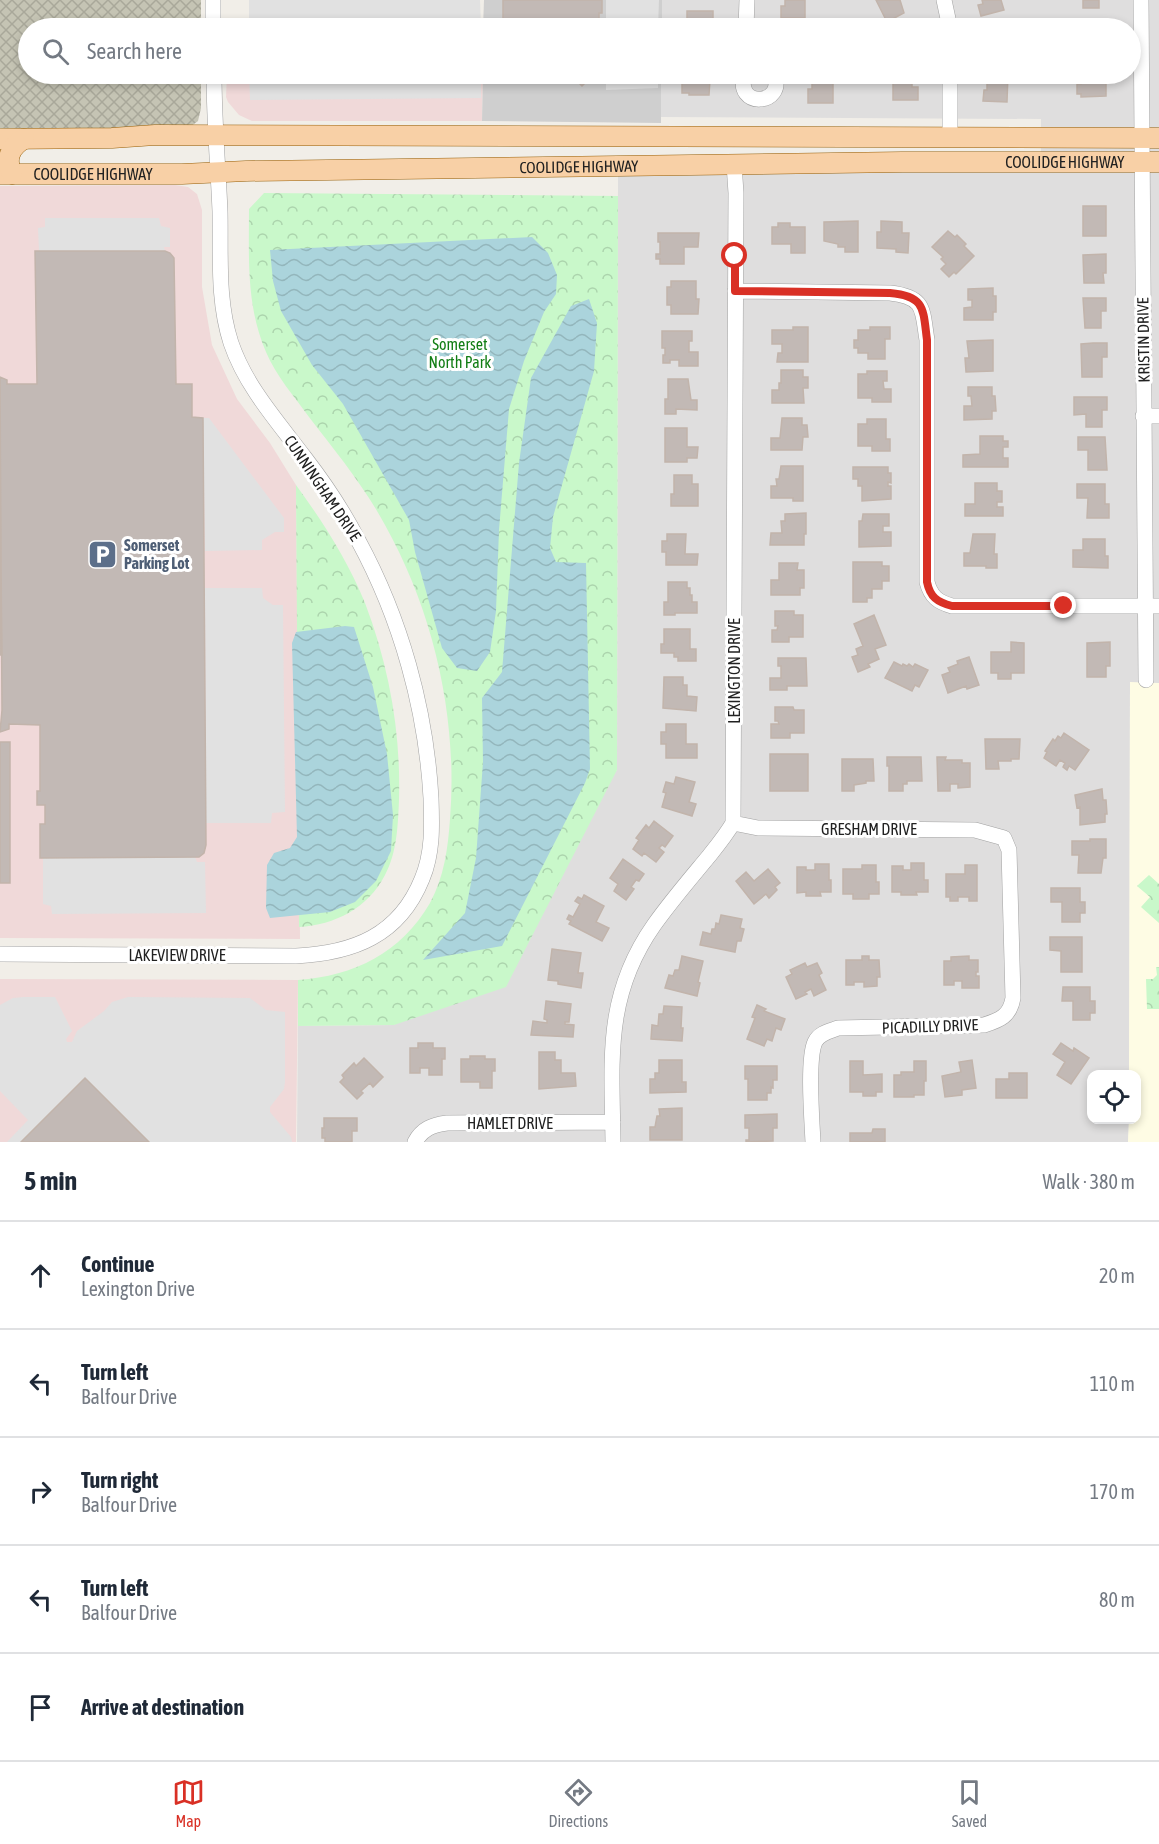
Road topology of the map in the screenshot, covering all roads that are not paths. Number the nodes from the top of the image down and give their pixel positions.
1 (213, 0) edge
2 (747, 0) edge
3 (944, 0) edge
4 (1141, 0) edge
5 (213, 18) edge
6 (746, 18) edge
7 (948, 18) edge
8 (214, 84) edge
9 (742, 84) edge
10 (776, 84) edge
11 (950, 84) edge
12 (215, 136) junction
13 (640, 137) junction
14 (711, 137) junction
15 (950, 138) junction
16 (1150, 138) edge
17 (0, 139) edge
18 (24, 139) junction
19 (944, 162) junction
20 (1150, 162) edge
21 (734, 164) junction
22 (700, 165) junction
23 (629, 166) junction
24 (218, 172) junction
25 (6, 174) edge
26 (735, 291) junction
27 (1143, 416) junction
28 (1159, 416) edge
29 (1152, 606) edge
30 (1146, 681) dead end
31 (733, 823) junction
32 (1004, 838) joint
33 (353, 947) joint
34 (0, 954) edge
35 (613, 1122) junction
36 (415, 1142) edge
37 (613, 1142) edge
38 (813, 1142) edge

1 - 5 street
2 - 6 street
3 - 7 street
4 - 16 street, KRISTIN DRIVE
8 - 12 street, CUNNINGHAM DRIVE
9 - 10 street
11 - 15 street
12 - 13 main road, COOLIDGE HIGHWAY
12 - 18 main road, COOLIDGE HIGHWAY
12 - 24 street, CUNNINGHAM DRIVE
13 - 14 main road, COOLIDGE HIGHWAY
13 - 23 main road
14 - 15 main road, COOLIDGE HIGHWAY
14 - 22 main road
15 - 16 main road, COOLIDGE HIGHWAY
15 - 19 main road
16 - 20 street, KRISTIN DRIVE
17 - 18 main road, COOLIDGE HIGHWAY
18 - 25 main road
19 - 20 main road, COOLIDGE HIGHWAY
19 - 21 main road, COOLIDGE HIGHWAY
20 - 27 street, KRISTIN DRIVE
21 - 22 main road, COOLIDGE HIGHWAY
21 - 26 street, LEXINGTON DRIVE
22 - 23 main road, COOLIDGE HIGHWAY
23 - 24 main road, COOLIDGE HIGHWAY
24 - 25 main road, COOLIDGE HIGHWAY
24 - 33 street, CUNNINGHAM DRIVE
26 - 29 street
26 - 31 street, LEXINGTON DRIVE
27 - 28 street
27 - 29 street, KRISTIN DRIVE
29 - 30 street, KRISTIN DRIVE
31 - 32 street, GRESHAM DRIVE
31 - 35 street
32 - 38 street, PICADILLY DRIVE
33 - 34 street, LAKEVIEW DRIVE
35 - 36 street, HAMLET DRIVE
35 - 37 street

